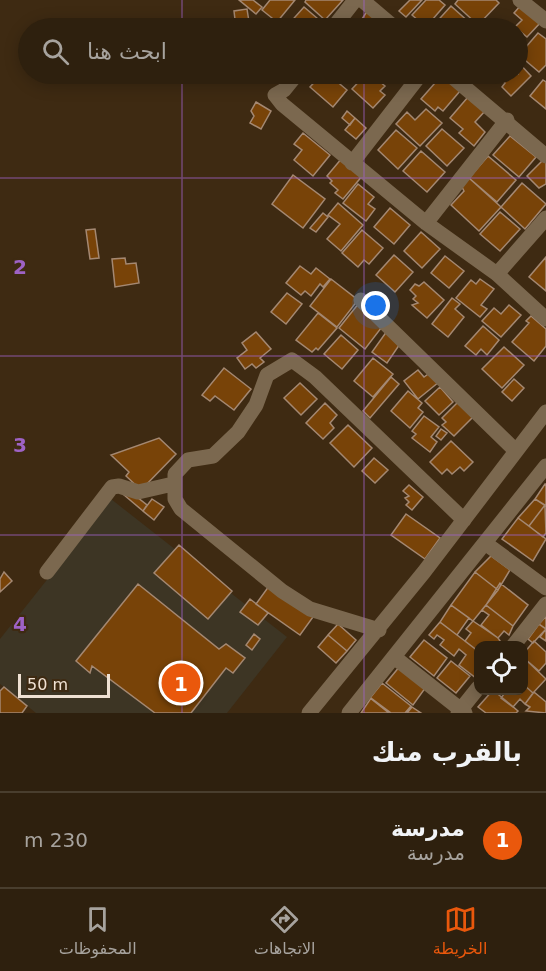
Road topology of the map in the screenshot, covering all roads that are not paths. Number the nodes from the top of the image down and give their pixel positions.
1 (355, 0) edge
2 (362, 0) edge
3 (520, 0) edge
4 (341, 18) edge
5 (384, 18) edge
6 (546, 21) edge
7 (289, 84) edge
8 (413, 84) edge
9 (462, 84) edge
10 (507, 120) junction
11 (546, 156) edge
12 (352, 163) junction
13 (546, 218) edge
14 (426, 223) junction
15 (497, 274) junction
16 (361, 300) dead end
17 (546, 319) edge
18 (546, 412) edge
19 (516, 451) junction
20 (546, 466) edge
21 (173, 484) junction
22 (464, 520) junction
23 (485, 543) junction
24 (47, 572) dead end
25 (546, 588) edge
26 (546, 604) edge
27 (379, 630) junction
28 (516, 641) edge
29 (394, 657) junction
30 (474, 694) edge
31 (462, 712) edge
32 (309, 713) edge
33 (349, 713) edge

1 - 4 street
2 - 5 street
3 - 6 street
7 - 12 street
8 - 12 street
9 - 10 street
10 - 11 street
10 - 14 street
12 - 14 street
13 - 15 street
14 - 15 street
15 - 17 street
16 - 19 street
18 - 19 street
19 - 22 street
20 - 23 street
21 - 22 street
21 - 24 street
21 - 27 street
22 - 27 street
23 - 25 street
23 - 29 street
26 - 28 street
27 - 32 street
29 - 31 street
29 - 33 street
30 - 31 street

